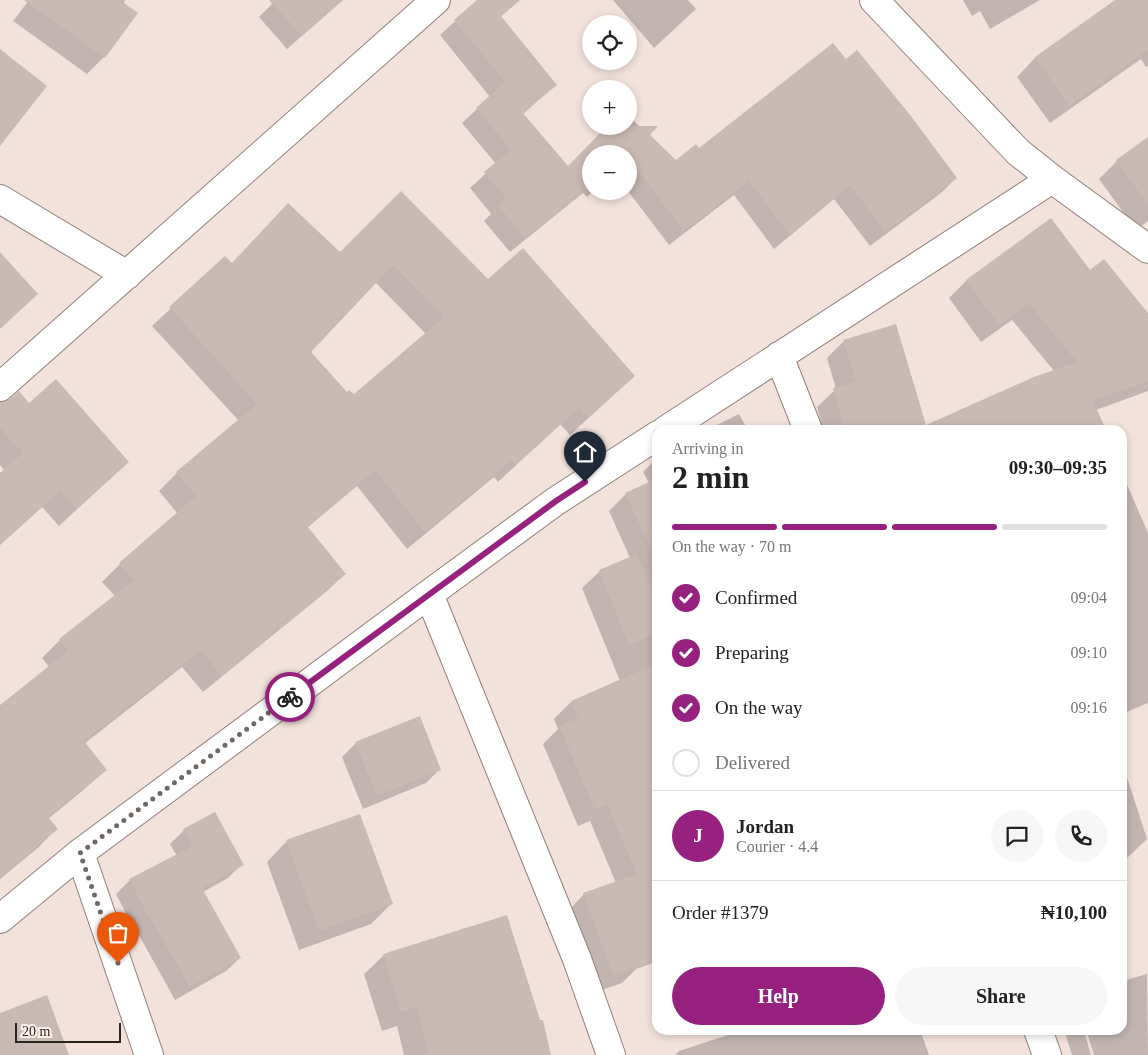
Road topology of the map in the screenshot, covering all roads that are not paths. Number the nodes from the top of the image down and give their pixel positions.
1 (436, 0) edge
2 (874, 0) edge
3 (1052, 179) junction
4 (0, 199) edge
5 (1148, 249) edge
6 (127, 275) junction
7 (779, 356) junction
8 (0, 387) edge
9 (674, 425) edge
10 (806, 425) edge
11 (652, 439) edge
12 (428, 594) junction
13 (80, 853) junction
14 (0, 920) edge
15 (1040, 1035) edge
16 (149, 1055) edge
17 (611, 1055) edge
18 (1047, 1055) edge

1 - 6 street
2 - 3 street
3 - 5 street
3 - 7 street
4 - 6 street
6 - 8 street
7 - 9 street
7 - 10 street
11 - 12 street
12 - 13 street
12 - 17 street
13 - 14 street
13 - 16 street
15 - 18 street

